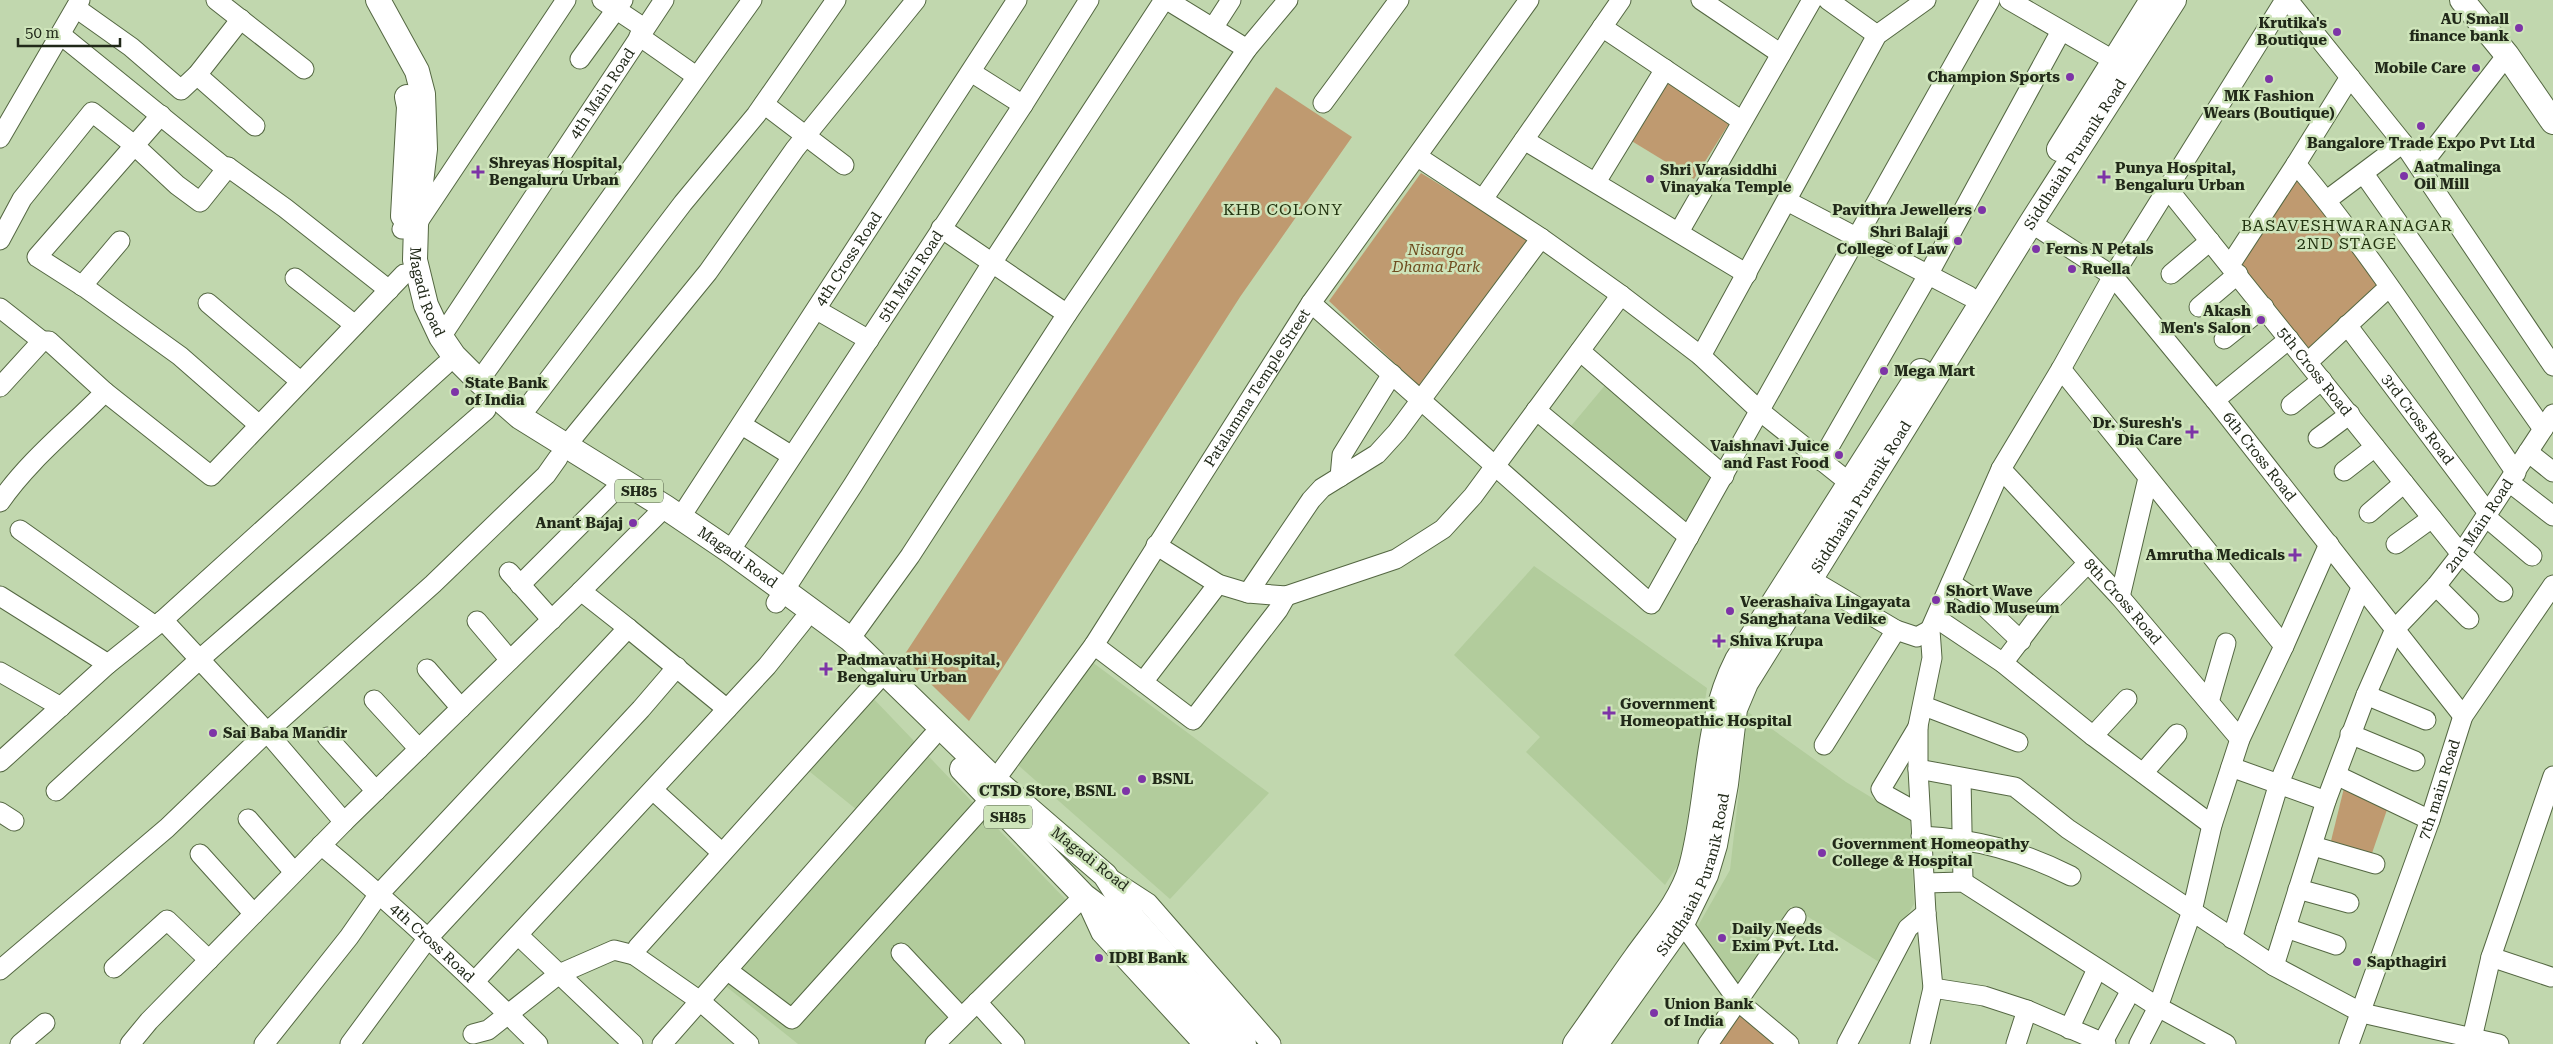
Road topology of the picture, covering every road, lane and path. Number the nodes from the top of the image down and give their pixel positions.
1 (216, 0) edge
2 (364, 0) edge
3 (378, 0) edge
4 (566, 0) edge
5 (664, 0) edge
6 (752, 0) edge
7 (836, 0) edge
8 (916, 0) edge
9 (1017, 0) edge
10 (1089, 0) edge
11 (1166, 0) edge
12 (1231, 0) edge
13 (1288, 0) edge
14 (1399, 0) edge
15 (1529, 0) edge
16 (1621, 0) edge
17 (1701, 0) edge
18 (1812, 0) edge
19 (1828, 0) edge
20 (1926, 0) edge
21 (1990, 0) edge
22 (2009, 0) edge
23 (2152, 0) edge
24 (2174, 0) edge
25 (2286, 0) edge
26 (2462, 0) edge
27 (614, 3) edge
28 (78, 4) edge
29 (241, 19) junction
30 (1602, 27) junction
31 (1212, 28) junction
32 (2061, 31) junction
33 (642, 32) junction
34 (61, 35) junction
35 (1877, 35) junction
36 (1247, 50) junction
37 (1781, 54) junction
38 (2506, 55) junction
39 (580, 58) dead end
40 (2113, 60) junction
41 (304, 69) dead end
42 (1665, 69) junction
43 (971, 72) junction
44 (197, 75) junction
45 (696, 76) junction
46 (2350, 77) junction
47 (1323, 103) dead end
48 (764, 104) junction
49 (1024, 106) junction
50 (161, 115) junction
51 (1742, 121) junction
52 (2553, 122) edge
53 (255, 126) dead end
54 (806, 136) junction
55 (0, 138) edge
56 (1524, 140) junction
57 (2403, 143) junction
58 (134, 145) junction
59 (1418, 156) junction
60 (2296, 164) junction
61 (844, 165) dead end
62 (228, 167) junction
63 (2420, 167) junction
64 (2364, 174) junction
65 (1596, 182) junction
66 (2168, 189) junction
67 (1483, 200) junction
68 (2327, 200) junction
69 (1787, 201) junction
70 (2031, 223) junction
71 (409, 227) junction
72 (941, 228) junction
73 (1679, 232) junction
74 (1541, 238) junction
75 (1857, 238) junction
76 (0, 240) edge
77 (120, 241) dead end
78 (2210, 241) junction
79 (992, 263) junction
80 (2234, 269) junction
81 (1747, 274) junction
82 (2171, 274) dead end
83 (1928, 275) junction
84 (2113, 276) junction
85 (295, 278) dead end
86 (396, 282) junction
87 (82, 286) junction
88 (2389, 287) junction
89 (1621, 296) junction
90 (1969, 296) junction
91 (1311, 302) junction
92 (208, 303) dead end
93 (2199, 307) dead end
94 (2264, 307) junction
95 (0, 308) edge
96 (817, 310) junction
97 (1067, 314) junction
98 (355, 325) junction
99 (2347, 325) junction
100 (441, 336) junction
101 (2224, 339) dead end
102 (2289, 339) junction
103 (869, 340) junction
104 (42, 341) junction
105 (1580, 351) junction
106 (1701, 356) junction
107 (2308, 362) junction
108 (445, 366) junction
109 (2553, 366) edge
110 (2061, 369) junction
111 (1392, 374) junction
112 (2322, 380) junction
113 (300, 381) junction
114 (479, 381) junction
115 (0, 387) edge
116 (105, 392) junction
117 (1420, 399) junction
118 (2215, 400) junction
119 (2291, 405) dead end
120 (486, 410) junction
121 (1536, 410) junction
122 (1761, 412) junction
123 (2350, 414) junction
124 (520, 417) junction
125 (2548, 422) edge
126 (259, 424) junction
127 (742, 425) junction
128 (2318, 438) dead end
129 (2375, 447) junction
130 (562, 452) junction
131 (2528, 452) junction
132 (792, 456) junction
133 (1820, 461) junction
134 (1495, 466) junction
135 (2001, 469) junction
136 (2344, 471) dead end
137 (2553, 472) edge
138 (1724, 476) junction
139 (7, 477) edge
140 (1340, 477) junction
141 (2148, 478) junction
142 (2512, 478) junction
143 (2404, 483) junction
144 (1856, 489) junction
145 (615, 490) junction
146 (0, 502) edge
147 (2369, 513) dead end
148 (2487, 515) junction
149 (668, 516) junction
150 (2553, 516) edge
151 (2432, 518) junction
152 (20, 530) dead end
153 (1689, 537) junction
154 (2329, 544) junction
155 (2396, 544) dead end
156 (1156, 545) junction
157 (730, 551) junction
158 (2461, 554) junction
159 (2532, 556) dead end
160 (2087, 564) junction
161 (1810, 579) junction
162 (1951, 583) junction
163 (1218, 584) junction
164 (2553, 585) edge
165 (2436, 586) junction
166 (2361, 588) junction
167 (581, 591) junction
168 (1248, 592) junction
169 (2503, 592) dead end
170 (0, 596) edge
171 (1286, 596) junction
172 (780, 597) junction
173 (2120, 597) junction
174 (552, 620) junction
175 (2469, 620) dead end
176 (477, 621) dead end
177 (803, 621) junction
178 (159, 623) junction
179 (1933, 624) junction
180 (628, 628) junction
181 (2395, 629) junction
182 (1896, 630) junction
183 (850, 639) junction
184 (2021, 641) junction
185 (2226, 643) dead end
186 (1094, 645) junction
187 (2284, 646) junction
188 (200, 658) junction
189 (510, 660) junction
190 (2003, 663) junction
191 (108, 664) junction
192 (677, 667) junction
193 (427, 669) dead end
194 (0, 672) edge
195 (876, 682) junction
196 (1143, 682) junction
197 (2366, 695) junction
198 (2126, 699) dead end
199 (374, 700) dead end
200 (2209, 702) junction
201 (1924, 706) junction
202 (61, 707) junction
203 (461, 708) junction
204 (726, 709) junction
205 (2463, 716) junction
206 (2426, 720) dead end
207 (1918, 726) junction
208 (267, 732) junction
209 (2177, 734) dead end
210 (2350, 734) junction
211 (2093, 736) junction
212 (327, 737) dead end
213 (932, 737) junction
214 (2240, 739) junction
215 (2018, 742) dead end
216 (1824, 745) dead end
217 (419, 749) junction
218 (2, 756) edge
219 (2415, 761) dead end
220 (2231, 767) junction
221 (1918, 769) junction
222 (2143, 773) junction
223 (2336, 775) junction
224 (2553, 776) edge
225 (1960, 778) junction
226 (2279, 783) junction
227 (992, 789) junction
228 (653, 790) junction
229 (56, 791) dead end
230 (376, 791) junction
231 (2326, 801) junction
232 (1920, 814) junction
233 (248, 819) dead end
234 (2430, 820) junction
235 (344, 822) junction
236 (2212, 825) junction
237 (1920, 836) junction
238 (1961, 838) junction
239 (321, 845) junction
240 (2312, 846) junction
241 (721, 852) junction
242 (200, 854) dead end
243 (2375, 864) dead end
244 (294, 872) junction
245 (1105, 876) junction
246 (2071, 876) dead end
247 (1963, 882) junction
248 (1925, 883) junction
249 (2298, 889) junction
250 (379, 894) junction
251 (1084, 896) junction
252 (2348, 903) dead end
253 (2192, 911) junction
254 (1926, 913) junction
255 (254, 914) junction
256 (1677, 915) junction
257 (1796, 917) dead end
258 (2286, 928) junction
259 (518, 935) junction
260 (428, 938) junction
261 (2232, 940) junction
262 (2336, 945) dead end
263 (901, 953) dead end
264 (634, 955) junction
265 (2491, 957) junction
266 (208, 960) junction
267 (2274, 966) junction
268 (114, 968) dead end
269 (2097, 969) junction
270 (0, 970) edge
271 (726, 970) junction
272 (559, 974) junction
273 (2552, 975) edge
274 (475, 981) junction
275 (1932, 988) junction
276 (2131, 990) junction
277 (700, 1001) junction
278 (976, 1002) junction
279 (1738, 1002) junction
280 (2158, 1007) junction
281 (2027, 1010) junction
282 (2362, 1013) junction
283 (508, 1014) junction
284 (961, 1018) junction
285 (45, 1023) dead end
286 (2069, 1028) junction
287 (473, 1034) dead end
288 (2472, 1038) junction
289 (2104, 1043) edge
290 (20, 1044) edge
291 (130, 1044) edge
292 (264, 1044) edge
293 (350, 1044) edge
294 (538, 1044) edge
295 (632, 1044) edge
296 (662, 1044) edge
297 (749, 1044) edge
298 (935, 1044) edge
299 (1015, 1044) edge
300 (1203, 1044) edge
301 (1221, 1044) edge
302 (1244, 1044) edge
303 (1271, 1044) edge
304 (1575, 1044) edge
305 (1596, 1044) edge
306 (1708, 1044) edge
307 (1789, 1044) edge
308 (1847, 1044) edge
309 (1920, 1044) edge
310 (2016, 1044) edge
311 (2139, 1044) edge
312 (2226, 1044) edge
313 (2349, 1044) edge
314 (2499, 1044) edge

1 - 29 street
2 - 71 main road, Magadi Road / SH85
3 - 71 main road, Magadi Road / SH85
4 - 71 street
5 - 33 street, 4th Main Road
6 - 45 street
7 - 48 street
8 - 54 street
9 - 43 street, 4th Cross Road
10 - 49 street, 5th Main Road
11 - 31 street
11 - 79 street
12 - 31 street
13 - 36 street
14 - 47 street
15 - 59 street, Patalamma Temple Street
16 - 30 street
17 - 37 street
18 - 37 street
19 - 35 street
20 - 35 street
21 - 75 street
22 - 32 street
23 - 40 main road, Siddhaiah Puranik Road
24 - 70 main road, Siddhaiah Puranik Road
25 - 46 street
25 - 66 street
26 - 38 main road
27 - 33 street
27 - 39 street
28 - 34 street
28 - 44 street
29 - 41 street
29 - 44 street
30 - 42 street
30 - 56 street
31 - 36 street
32 - 40 street
32 - 83 street
33 - 45 street
33 - 100 street, 4th Main Road
34 - 50 street
34 - 55 street
35 - 69 street
36 - 97 street
37 - 51 street
38 - 52 main road
38 - 63 street
40 - 90 main road, Siddhaiah Puranik Road
42 - 51 street
42 - 65 street
43 - 49 street
43 - 96 street, 4th Cross Road
44 - 53 street
45 - 114 street
46 - 57 street
46 - 60 street
48 - 54 street
48 - 124 street
49 - 72 street, 5th Main Road
50 - 58 street
50 - 62 street
51 - 73 street
54 - 61 street
54 - 130 street
56 - 65 street
56 - 67 street
57 - 63 street
57 - 64 street
58 - 62 street
58 - 76 street
58 - 87 street
59 - 67 street
59 - 91 street, Patalamma Temple Street
60 - 68 street
60 - 80 street
62 - 86 street
63 - 109 street
64 - 68 street
64 - 125 street
65 - 73 street
66 - 78 street, 5th Cross Road
66 - 84 street
67 - 74 street
68 - 88 street
69 - 75 street
69 - 81 street
70 - 84 street, 6th Cross Road
70 - 144 main road, Siddhaiah Puranik Road
71 - 86 main road, Magadi Road / SH85
71 - 100 main road, Magadi Road / SH85
72 - 79 street
72 - 103 street, 5th Main Road
73 - 81 street
74 - 89 street
74 - 117 street
75 - 83 street
75 - 122 street
77 - 87 street
78 - 80 street, 5th Cross Road
78 - 82 street
79 - 97 street
79 - 172 street
80 - 93 street
80 - 94 street, 5th Cross Road
81 - 106 street
83 - 90 street
83 - 133 street
84 - 110 street
84 - 118 street, 6th Cross Road
85 - 98 street
86 - 98 street
86 - 108 main road, Magadi Road / SH85
87 - 126 street
88 - 99 street
88 - 142 street
89 - 105 street
89 - 106 street
90 - 144 main road, Siddhaiah Puranik Road
91 - 111 street
91 - 156 street, Patalamma Temple Street
92 - 113 street
94 - 101 street
94 - 102 street, 5th Cross Road
95 - 104 street
96 - 103 street
96 - 127 street, 4th Cross Road
97 - 183 street
98 - 113 street
99 - 107 street
99 - 148 street, 3rd Cross Road
100 - 114 main road, Magadi Road / SH85
102 - 107 street, 5th Cross Road
102 - 118 street
103 - 132 street, 5th Main Road
104 - 115 street
104 - 116 street
105 - 121 street
105 - 138 street
106 - 122 street
107 - 112 street, 5th Cross Road
108 - 120 main road, Magadi Road / SH85
108 - 178 street
110 - 135 street
110 - 141 street
111 - 117 street
111 - 140 street
112 - 119 street
112 - 123 street, 5th Cross Road
113 - 126 street
114 - 124 main road, Magadi Road / SH85
116 - 126 street
116 - 139 street
117 - 134 street
117 - 140 street
118 - 154 street, 6th Cross Road
120 - 130 main road, Magadi Road / SH85
120 - 188 street
121 - 134 street
121 - 153 street
122 - 133 street
122 - 138 street
123 - 128 street
123 - 129 street, 5th Cross Road
124 - 130 main road, Magadi Road / SH85
125 - 131 street, 2nd Main Road
127 - 132 street
127 - 149 street, 4th Cross Road
129 - 136 street
129 - 143 street, 5th Cross Road
130 - 145 main road, Magadi Road / SH85
130 - 149 main road, Magadi Road / SH85
130 - 208 street
131 - 137 street
131 - 142 street, 2nd Main Road
132 - 157 street, 5th Main Road
133 - 144 street
134 - 153 street
134 - 171 street
135 - 160 street, 8th Cross Road
135 - 162 street
138 - 153 street
139 - 146 street
140 - 168 street
141 - 173 street
141 - 187 street
142 - 148 street, 2nd Main Road
142 - 150 street
143 - 147 street
143 - 151 street, 5th Cross Road
144 - 161 main road, Siddhaiah Puranik Road
144 - 256 main road, Siddhaiah Puranik Road
145 - 149 main road, Magadi Road / SH85
145 - 174 street
148 - 158 street, 2nd Main Road
148 - 159 street, 3rd Cross Road
149 - 157 main road, Magadi Road / SH85
149 - 167 street, 4th Cross Road
149 - 172 main road, Magadi Road / SH85
151 - 155 street
151 - 158 street, 5th Cross Road
152 - 178 street
154 - 166 street, 6th Cross Road
154 - 187 street
156 - 163 street
156 - 186 street, Patalamma Temple Street
157 - 172 main road, Magadi Road / SH85
158 - 165 street, 2nd Main Road
158 - 169 street, 5th Cross Road
160 - 173 street, 8th Cross Road
160 - 184 street
161 - 182 street
161 - 256 main road, Siddhaiah Puranik Road
162 - 179 street
162 - 184 street
163 - 168 street
163 - 196 street
164 - 205 street, 7th main Road
165 - 175 street
165 - 181 street, 2nd Main Road
166 - 181 street, 6th Cross Road
166 - 226 street
167 - 174 street, 4th Cross Road
167 - 180 street
168 - 171 street
170 - 191 street
171 - 196 street
172 - 177 main road, Magadi Road / SH85
172 - 183 main road, Magadi Road / SH85
173 - 200 street, 8th Cross Road
174 - 189 street, 4th Cross Road
176 - 189 street
177 - 195 main road, Magadi Road / SH85
177 - 204 street
178 - 188 street
178 - 191 street
179 - 182 street
179 - 190 street
179 - 201 street
180 - 192 street
180 - 250 street
181 - 197 street, 2nd Main Road
181 - 205 street, 6th Cross Road
182 - 216 street
183 - 227 main road, Magadi Road / SH85
184 - 190 street
185 - 200 street
186 - 196 street
186 - 227 street, Patalamma Temple Street
187 - 214 street
188 - 208 street
188 - 229 street
189 - 203 street, 4th Cross Road
190 - 211 street
191 - 202 street
192 - 204 street
192 - 260 street
193 - 203 street
194 - 202 street
195 - 213 main road, Magadi Road / SH85
195 - 241 street
197 - 206 street
197 - 210 street, 2nd Main Road
198 - 211 street
199 - 217 street
200 - 214 street, 8th Cross Road
201 - 207 street
201 - 215 street
202 - 218 street
203 - 217 street, 4th Cross Road
204 - 228 street
205 - 234 street, 7th main Road
207 - 221 street
207 - 232 street
208 - 235 street
208 - 270 street
209 - 222 street
210 - 219 street
210 - 223 street, 2nd Main Road
211 - 222 street
212 - 230 street
213 - 227 main road, Magadi Road / SH85
213 - 271 street
214 - 220 street
217 - 230 street, 4th Cross Road
220 - 226 street
220 - 236 street
221 - 225 street
221 - 232 street
222 - 236 street
223 - 231 street, 2nd Main Road
223 - 234 street
224 - 265 street
225 - 238 street
225 - 253 street
226 - 231 street
226 - 261 street
227 - 245 main road, Magadi Road / SH85
227 - 251 main road, Magadi Road / SH85
227 - 271 street, Patalamma Temple Street
228 - 241 street
228 - 259 street
230 - 235 street, 4th Cross Road
231 - 240 street, 2nd Main Road
232 - 237 street
233 - 244 street
234 - 282 street, 7th main Road
235 - 239 street, 4th Cross Road
236 - 253 street
237 - 238 street
237 - 248 street
238 - 246 street
238 - 247 street
239 - 244 street, 4th Cross Road
239 - 250 street, 4th Cross Road
240 - 243 street
240 - 249 street, 2nd Main Road
241 - 264 street
242 - 255 street
244 - 255 street, 4th Cross Road
245 - 302 main road, SH85
245 - 303 street, Magadi Road / SH85
247 - 248 street
247 - 269 street
248 - 254 street
249 - 252 street
249 - 258 street, 2nd Main Road
250 - 260 street, 4th Cross Road
250 - 292 street
251 - 278 street
251 - 300 street, Magadi Road / SH85
251 - 301 main road, SH85
253 - 261 street
253 - 280 street
254 - 275 street
254 - 308 street
255 - 266 street, 4th Cross Road
256 - 279 street
256 - 304 main road, Siddhaiah Puranik Road
256 - 305 main road, Siddhaiah Puranik Road
257 - 279 street
258 - 262 street
258 - 267 street, 2nd Main Road
259 - 272 street
259 - 274 street
260 - 274 street, 4th Cross Road
260 - 293 street
261 - 267 street
263 - 284 street
264 - 272 street
264 - 277 street
265 - 273 street
265 - 288 street
266 - 268 street
266 - 291 street, 4th Cross Road
267 - 282 street
269 - 276 street
269 - 286 street
271 - 277 street
272 - 283 street
272 - 295 street
274 - 283 street, 4th Cross Road
275 - 281 street
275 - 309 street
276 - 280 street
276 - 289 street
277 - 296 street
277 - 297 street
278 - 284 street
278 - 299 street
279 - 306 street
279 - 307 street
280 - 311 street
280 - 312 street
281 - 286 street
281 - 310 street
282 - 288 street
282 - 313 street, 7th main Road
283 - 287 street
283 - 294 street, 4th Cross Road
284 - 298 street
285 - 290 street
286 - 289 street
288 - 314 street

